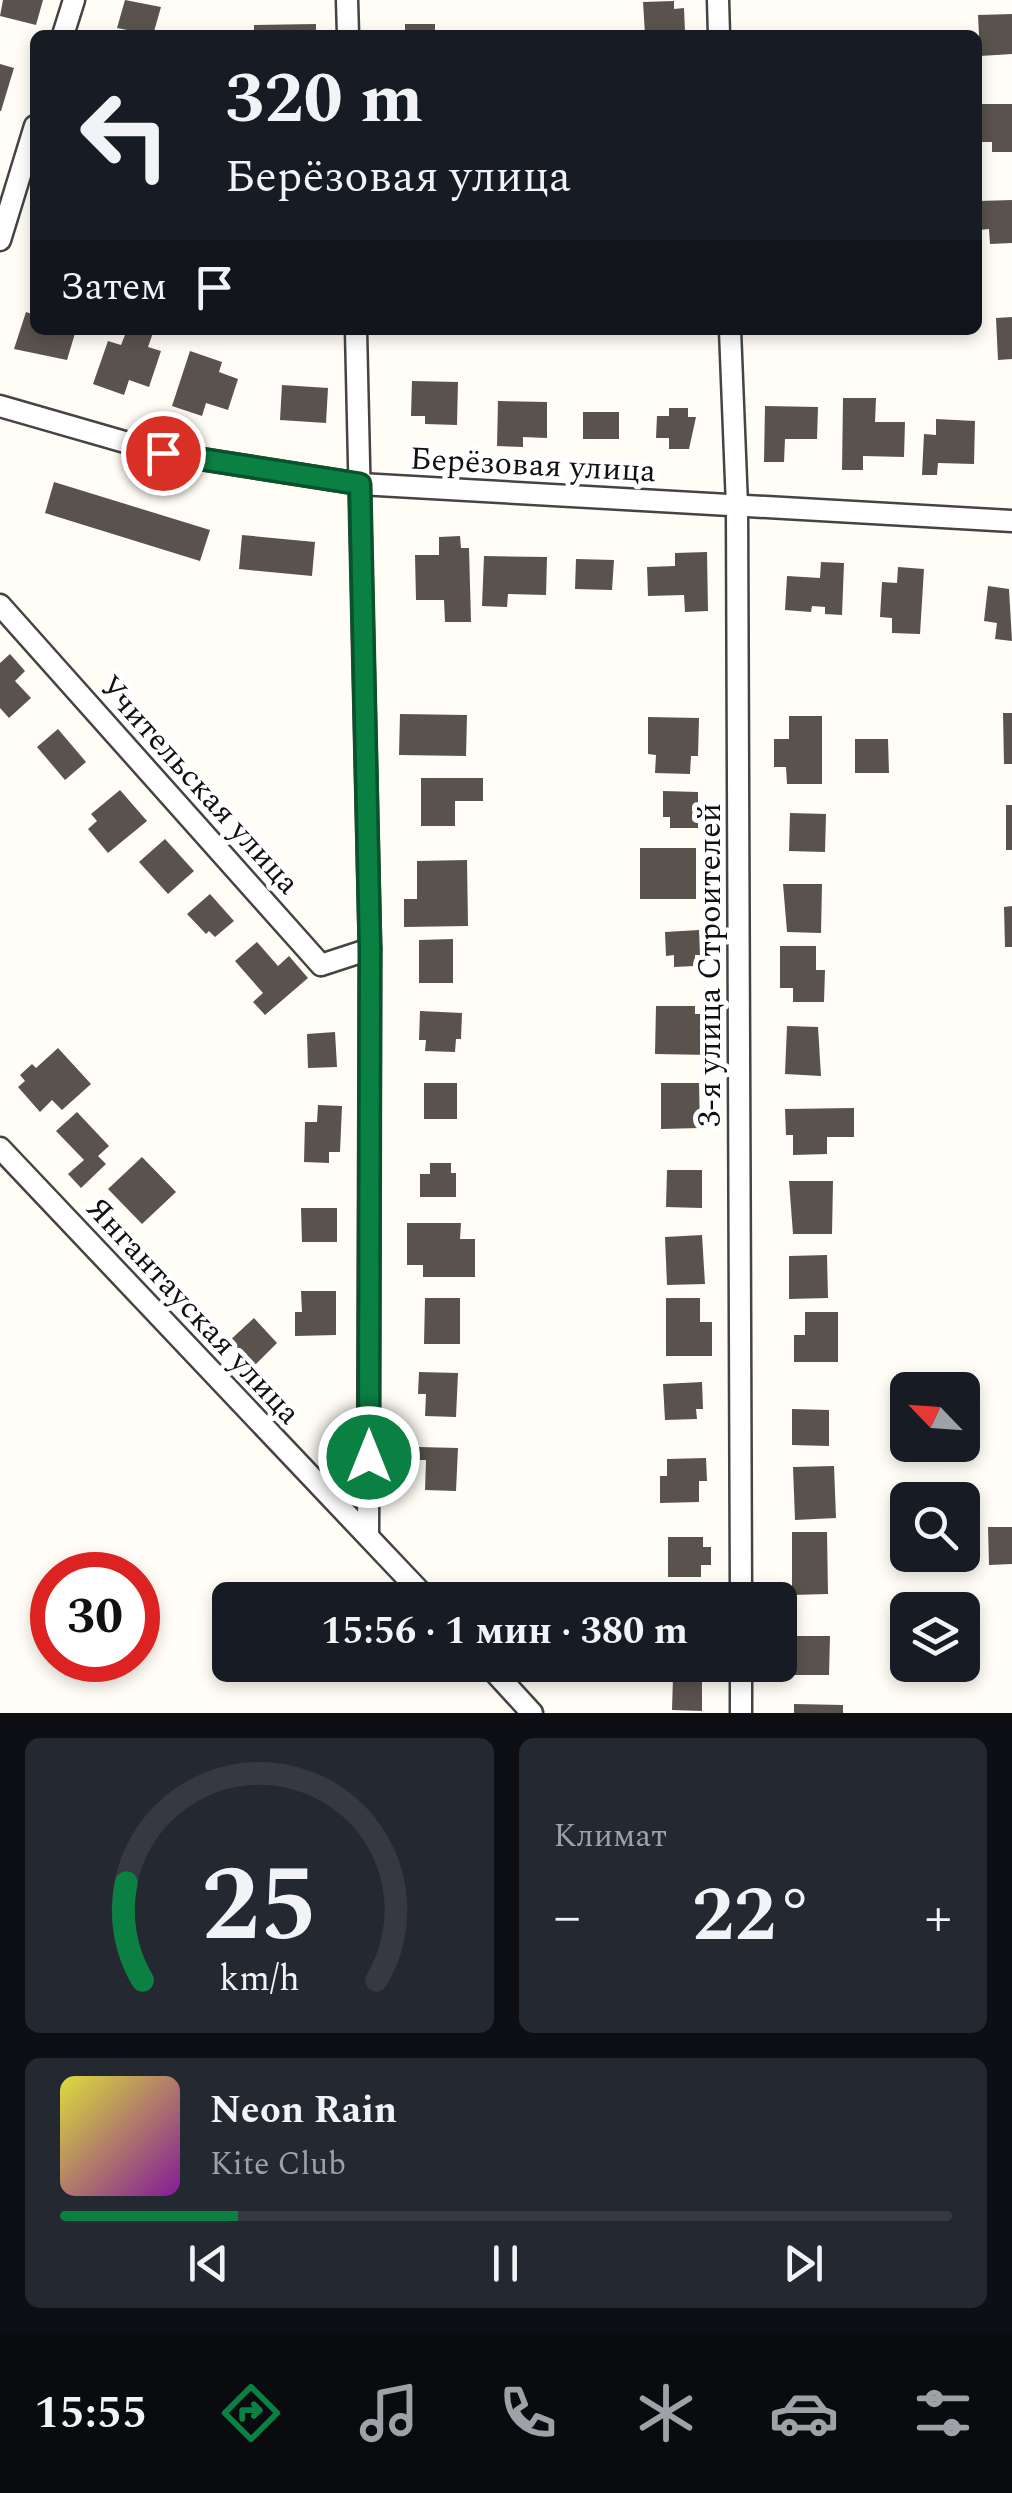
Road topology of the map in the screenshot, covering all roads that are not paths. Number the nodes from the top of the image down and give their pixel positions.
1 (74, 0) edge
2 (347, 0) edge
3 (718, 0) edge
4 (65, 30) edge
5 (348, 30) edge
6 (719, 30) edge
7 (30, 142) edge
8 (0, 240) edge
9 (356, 335) edge
10 (730, 335) edge
11 (0, 406) edge
12 (360, 484) junction
13 (737, 506) junction
14 (1012, 522) edge
15 (0, 605) edge
16 (370, 949) junction
17 (0, 1148) edge
18 (368, 1535) junction
19 (411, 1582) edge
20 (741, 1582) edge
21 (504, 1682) edge
22 (741, 1682) edge
23 (532, 1713) edge
24 (741, 1713) edge

1 - 4 street
2 - 5 street
3 - 6 street
7 - 8 street
9 - 12 street
10 - 13 street, 3-я улица Строителей
11 - 12 street, Берёзовая улица
12 - 13 street, Берёзовая улица
12 - 16 street
13 - 14 street, Берёзовая улица
13 - 20 street, 3-я улица Строителей
15 - 16 street, Учительская улица
16 - 18 street
17 - 18 street, Янгантауская улица
18 - 19 street, Янгантауская улица
21 - 23 street
22 - 24 street

